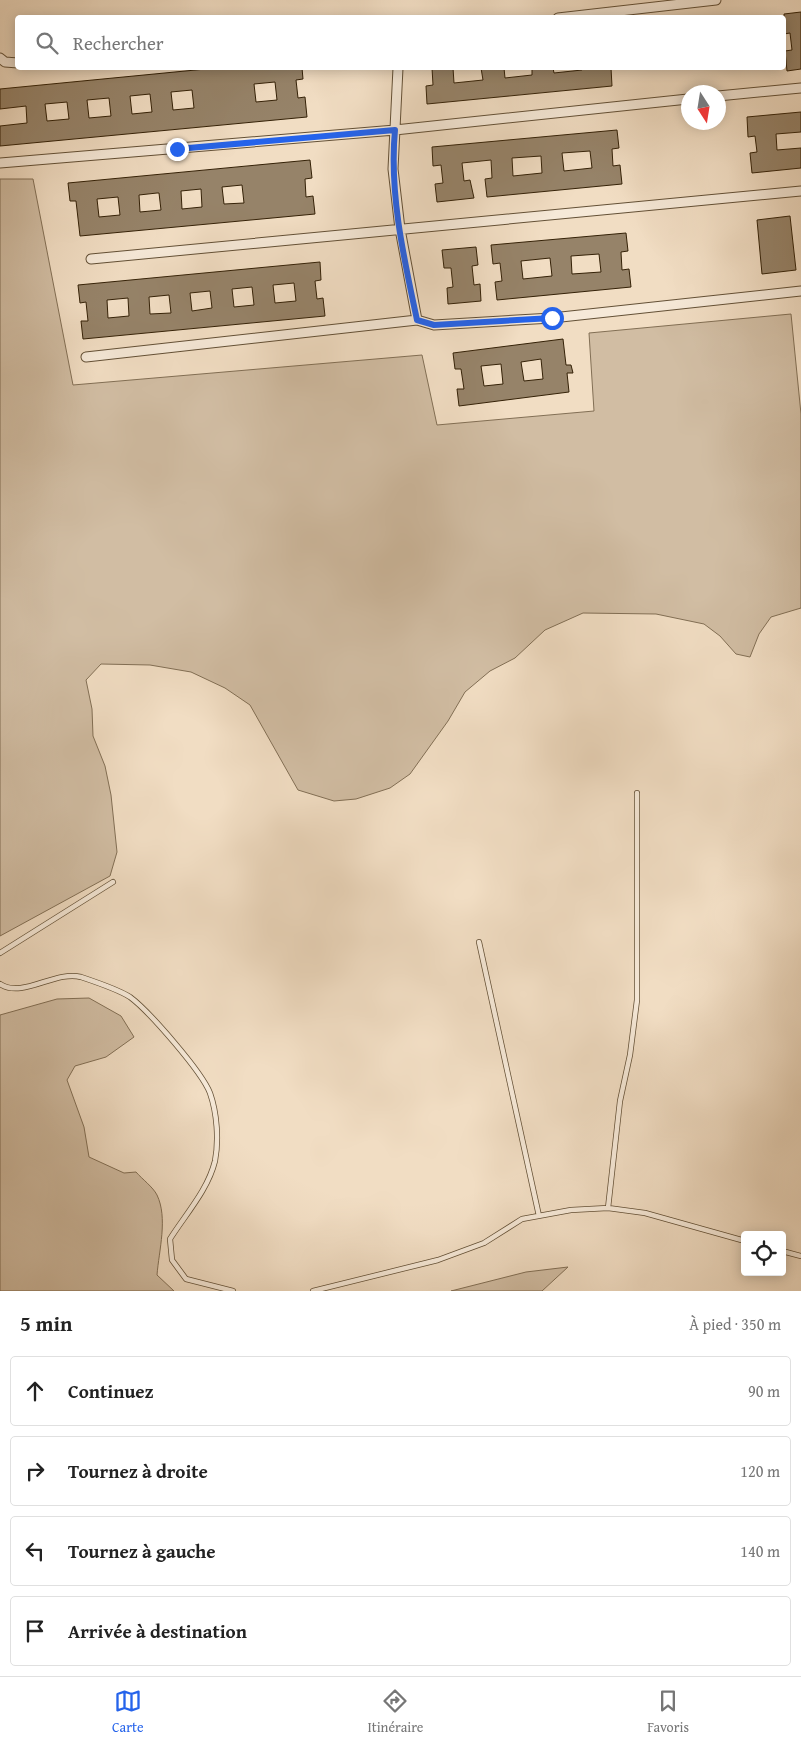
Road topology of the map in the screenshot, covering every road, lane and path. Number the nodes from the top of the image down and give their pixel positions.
1 (716, 0) edge
2 (584, 15) edge
3 (0, 58) edge
4 (15, 64) edge
5 (398, 70) edge
6 (801, 88) edge
7 (726, 95) edge
8 (681, 100) edge
9 (395, 130) junction
10 (0, 163) edge
11 (801, 191) edge
12 (400, 229) junction
13 (91, 259) dead end
14 (801, 291) edge
15 (417, 320) junction
16 (86, 357) dead end
17 (637, 794) dead end
18 (113, 882) dead end
19 (479, 942) dead end
20 (0, 953) edge
21 (0, 984) edge
22 (608, 1208) junction
23 (539, 1216) junction
24 (741, 1240) edge
25 (786, 1252) edge
26 (801, 1256) edge
27 (233, 1291) edge
28 (313, 1291) edge

1 - 2 street
3 - 4 street
5 - 9 street
6 - 7 street
8 - 9 street
9 - 10 street
9 - 12 street
11 - 12 street
12 - 13 street
12 - 15 street
14 - 15 street
15 - 16 street
17 - 22 lane
18 - 20 lane
19 - 23 lane
21 - 27 lane
22 - 23 lane
22 - 24 lane
23 - 28 lane
25 - 26 lane

